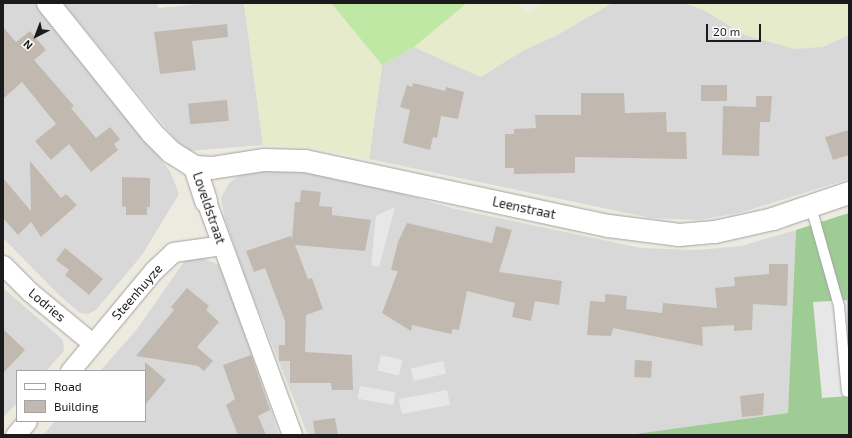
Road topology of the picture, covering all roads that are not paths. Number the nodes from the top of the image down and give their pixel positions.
1 (48, 3) edge
2 (195, 167) junction
3 (849, 193) edge
4 (206, 201) joint
5 (811, 207) junction
6 (222, 245) junction
7 (3, 265) edge
8 (92, 343) junction
9 (71, 370) edge
10 (847, 392) dead end
11 (26, 422) edge
12 (15, 435) edge
13 (292, 435) edge

1 - 2 street, Loveldstraat
2 - 4 street, Loveldstraat
2 - 5 street, Leenstraat
3 - 5 street, Leenstraat
4 - 6 street, Loveldstraat
5 - 10 lane
6 - 8 street, Steenhuyze
6 - 13 street, Loveldstraat
7 - 8 street, Lodries
8 - 9 street, Steenhuyze
11 - 12 street

